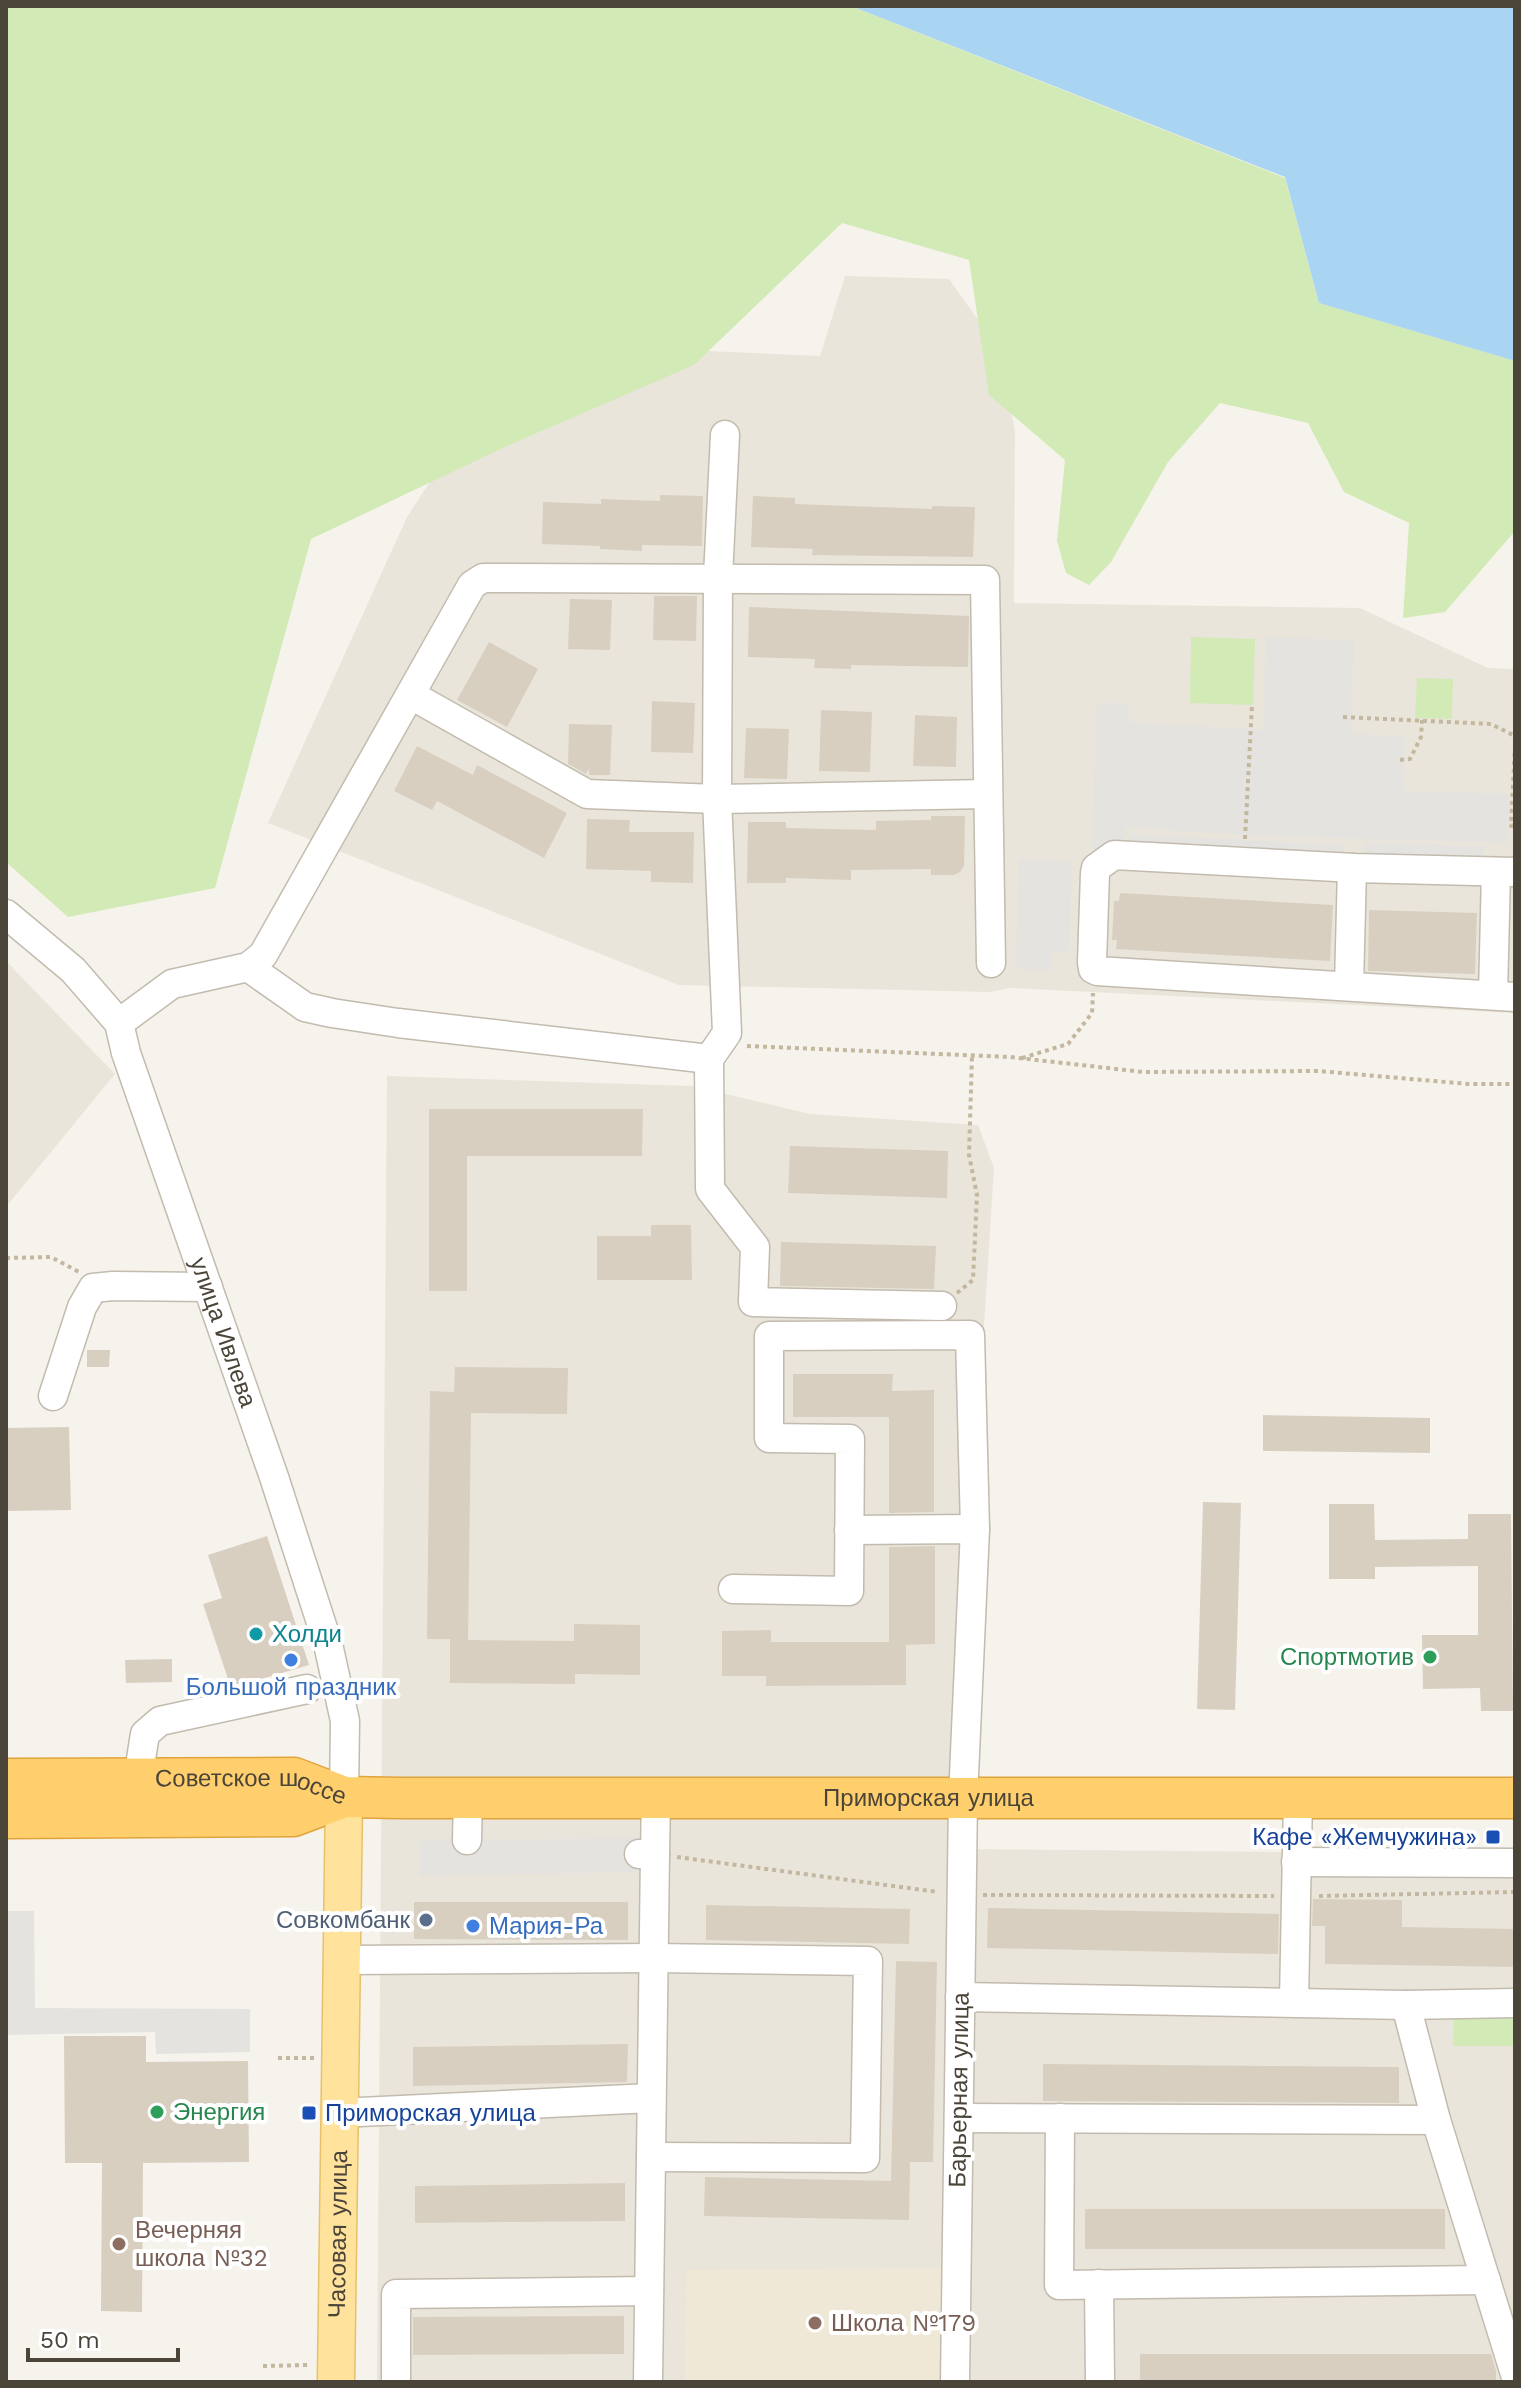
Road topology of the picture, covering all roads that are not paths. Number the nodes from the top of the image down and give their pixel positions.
1 (725, 435) dead end
2 (718, 577) junction
3 (411, 695) junction
4 (987, 794) junction
5 (717, 799) junction
6 (1352, 868) junction
7 (1506, 872) edge
8 (6, 914) edge
9 (991, 963) dead end
10 (248, 967) junction
11 (1349, 986) junction
12 (1504, 996) edge
13 (119, 1023) junction
14 (714, 1052) junction
15 (208, 1287) junction
16 (942, 1306) road end
17 (53, 1396) dead end
18 (975, 1529) junction
19 (849, 1530) junction
20 (733, 1589) dead end
21 (307, 1689) dead end
22 (138, 1778) junction
23 (6, 1779) edge
24 (344, 1797) junction
25 (468, 1797) junction
26 (656, 1797) junction
27 (963, 1798) junction
28 (1298, 1798) junction
29 (1515, 1798) edge
30 (6, 1818) edge
31 (467, 1840) dead end
32 (1296, 1862) junction
33 (1515, 1863) edge
34 (653, 1958) junction
35 (342, 1960) junction
36 (960, 1997) junction
37 (1294, 2001) junction
38 (1515, 2003) edge
39 (1406, 2005) junction
40 (651, 2098) junction
41 (339, 2113) junction
42 (959, 2118) junction
43 (1060, 2118) junction
44 (1436, 2120) junction
45 (651, 2157) junction
46 (1486, 2280) junction
47 (1099, 2284) junction
48 (649, 2291) junction
49 (323, 2374) edge
50 (1515, 2374) edge
51 (396, 2382) edge
52 (648, 2382) edge
53 (955, 2382) edge
54 (1100, 2382) edge

1 - 2 street
2 - 3 street
2 - 4 street
2 - 5 street
3 - 5 street
3 - 10 street
4 - 5 street
4 - 9 street
5 - 14 street
6 - 7 street
6 - 11 street
6 - 11 street
7 - 12 street
8 - 13 street, улица Ивлева
10 - 13 street
10 - 14 street
11 - 12 street
13 - 15 street, улица Ивлева
14 - 16 street
15 - 17 street
15 - 24 street, улица Ивлева
18 - 19 street
18 - 19 street, Барьерная улица
18 - 27 street, Барьерная улица
19 - 20 street
21 - 22 street
22 - 23 highway, Советское шоссе
22 - 24 highway, Советское шоссе
24 - 25 highway, Приморская улица
24 - 30 highway, Советское шоссе
24 - 35 main road, Часовая улица
25 - 26 highway, Приморская улица
25 - 31 street
26 - 27 highway, Приморская улица
26 - 34 street
27 - 28 highway, Приморская улица
27 - 36 street, Барьерная улица
28 - 29 highway, Приморская улица
28 - 32 street
32 - 33 street
32 - 37 street
34 - 35 street
34 - 40 street
34 - 45 street
35 - 41 main road, Часовая улица
36 - 37 street
36 - 42 street, Барьерная улица
37 - 39 street
38 - 39 street
39 - 44 street
40 - 41 street
40 - 45 street
41 - 49 main road, Часовая улица
42 - 43 street
42 - 53 street, Барьерная улица
43 - 44 street
43 - 47 street
44 - 46 street
45 - 48 street
46 - 47 street
46 - 50 street
47 - 54 street
48 - 51 street
48 - 52 street

